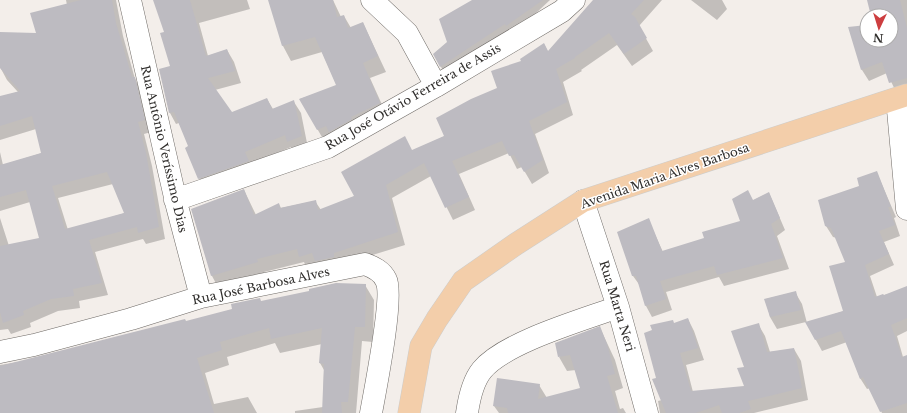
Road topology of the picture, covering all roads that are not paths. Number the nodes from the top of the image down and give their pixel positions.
1 (130, 0) edge
2 (372, 0) edge
3 (574, 0) edge
4 (436, 86) junction
5 (902, 97) edge
6 (175, 200) junction
7 (583, 201) junction
8 (907, 209) edge
9 (201, 297) junction
10 (618, 308) junction
11 (0, 352) edge
12 (371, 413) edge
13 (409, 413) edge
14 (467, 413) edge
15 (647, 413) edge

1 - 6 street, Rua Antônio Veríssimo Dias
2 - 4 street
3 - 4 street, Rua José Otávio Ferreira de Assis
4 - 6 street, Rua José Otávio Ferreira de Assis
5 - 7 highway, Avenida Maria Alves Barbosa
5 - 8 street
6 - 9 street, Rua Antônio Veríssimo Dias
7 - 10 street, Rua Marta Neri
7 - 13 highway, Avenida Maria Alves Barbosa
9 - 11 street, Rua José Barbosa Alves
9 - 12 street, Rua José Barbosa Alves
10 - 14 street
10 - 15 street, Rua Marta Neri

